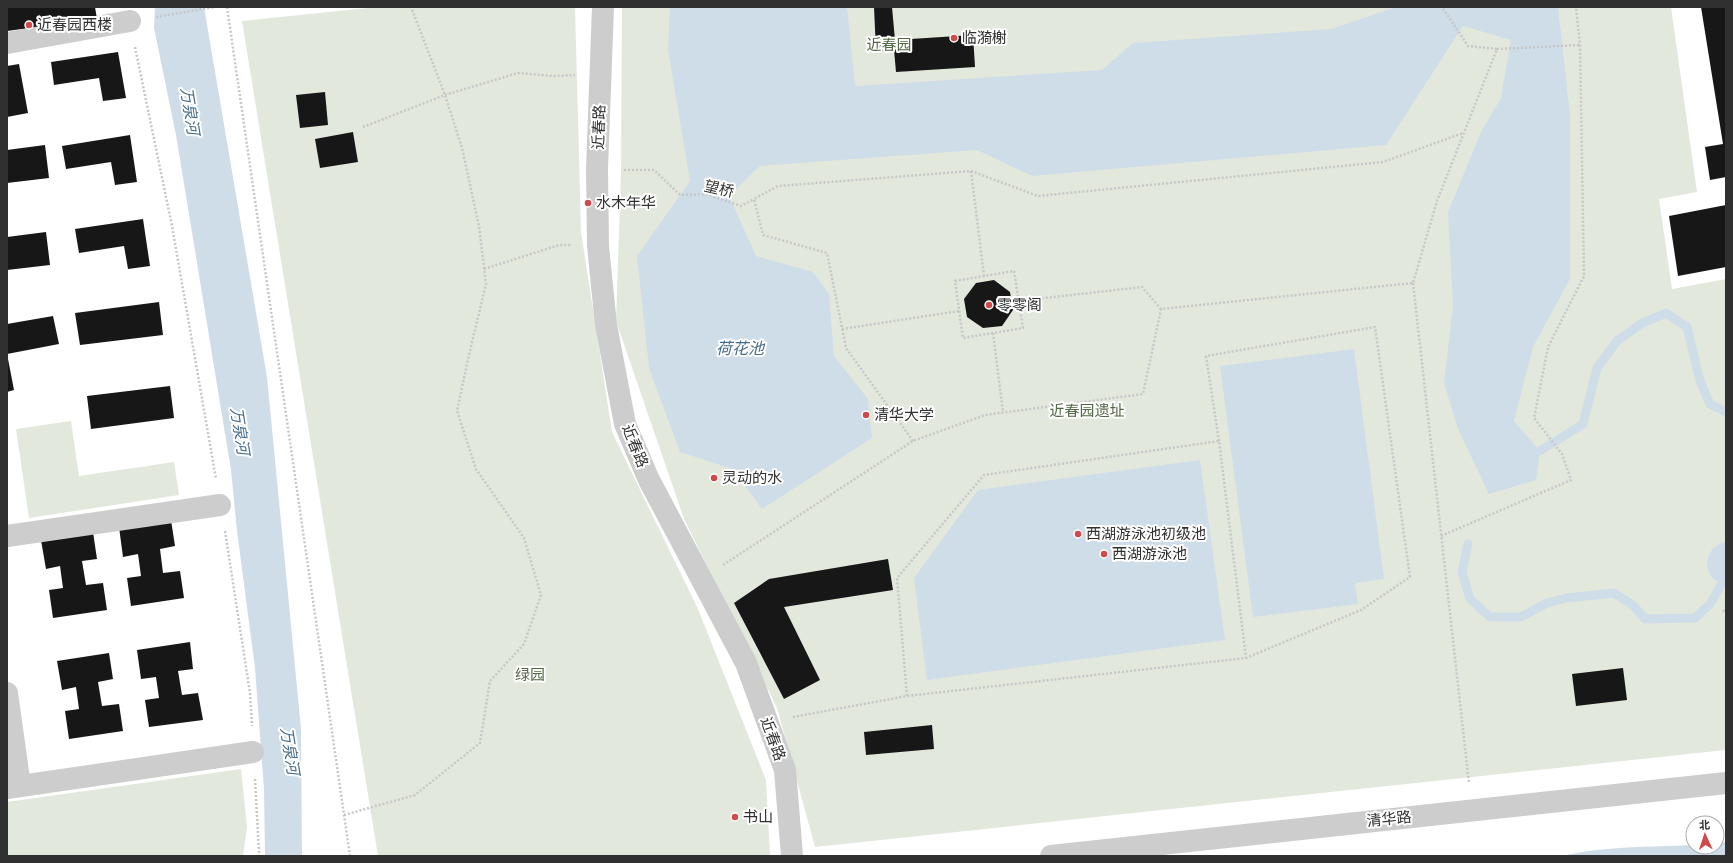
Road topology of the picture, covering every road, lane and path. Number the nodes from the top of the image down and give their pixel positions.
1 (214, 7) edge
2 (227, 7) edge
3 (410, 7) edge
4 (603, 7) edge
5 (1442, 7) edge
6 (1576, 7) edge
7 (130, 21) junction
8 (7, 43) edge
9 (1580, 45) junction
10 (1497, 49) junction
11 (601, 74) junction
12 (445, 95) junction
13 (363, 127) dead end
14 (1464, 133) junction
15 (654, 170) dead end
16 (971, 172) junction
17 (754, 199) junction
18 (598, 246) junction
19 (484, 269) junction
20 (984, 276) junction
21 (1414, 283) junction
22 (1018, 301) junction
23 (1161, 309) junction
24 (959, 311) junction
25 (842, 329) junction
26 (993, 333) junction
27 (1004, 412) junction
28 (913, 441) junction
29 (1219, 441) junction
30 (220, 505) junction
31 (7, 536) edge
32 (1441, 536) junction
33 (702, 579) junction
34 (1246, 658) junction
35 (7, 693) edge
36 (907, 696) junction
37 (767, 721) junction
38 (254, 752) junction
39 (1469, 783) dead end
40 (1726, 783) edge
41 (14, 787) edge
42 (344, 815) junction
43 (258, 856) edge
44 (350, 856) edge
45 (792, 856) edge
46 (1051, 856) edge

1 - 7 path
2 - 42 path
3 - 12 path
4 - 11 street, 近春路
5 - 10 path
6 - 9 path
7 - 8 street
7 - 30 path
9 - 10 path
9 - 32 path
10 - 14 path
11 - 12 path
11 - 18 street, 近春路
12 - 13 path
12 - 19 path
14 - 16 path
14 - 21 path
15 - 17 path, 望桥
16 - 17 path
16 - 20 path
17 - 25 path
18 - 19 path
18 - 33 street, 近春路
19 - 42 path
20 - 22 path
20 - 24 path
21 - 23 path
21 - 32 path
22 - 23 path
22 - 26 path
23 - 27 path
24 - 25 path
24 - 26 path
25 - 28 path
26 - 27 path
27 - 28 path
28 - 33 path
29 - 34 path
29 - 34 path
29 - 36 path
30 - 31 street
30 - 38 path
32 - 39 path
33 - 37 street, 近春路
34 - 36 path
35 - 41 street
36 - 37 path
37 - 45 street, 近春路
38 - 41 street
38 - 43 path
40 - 46 street, 清华路
42 - 44 path

